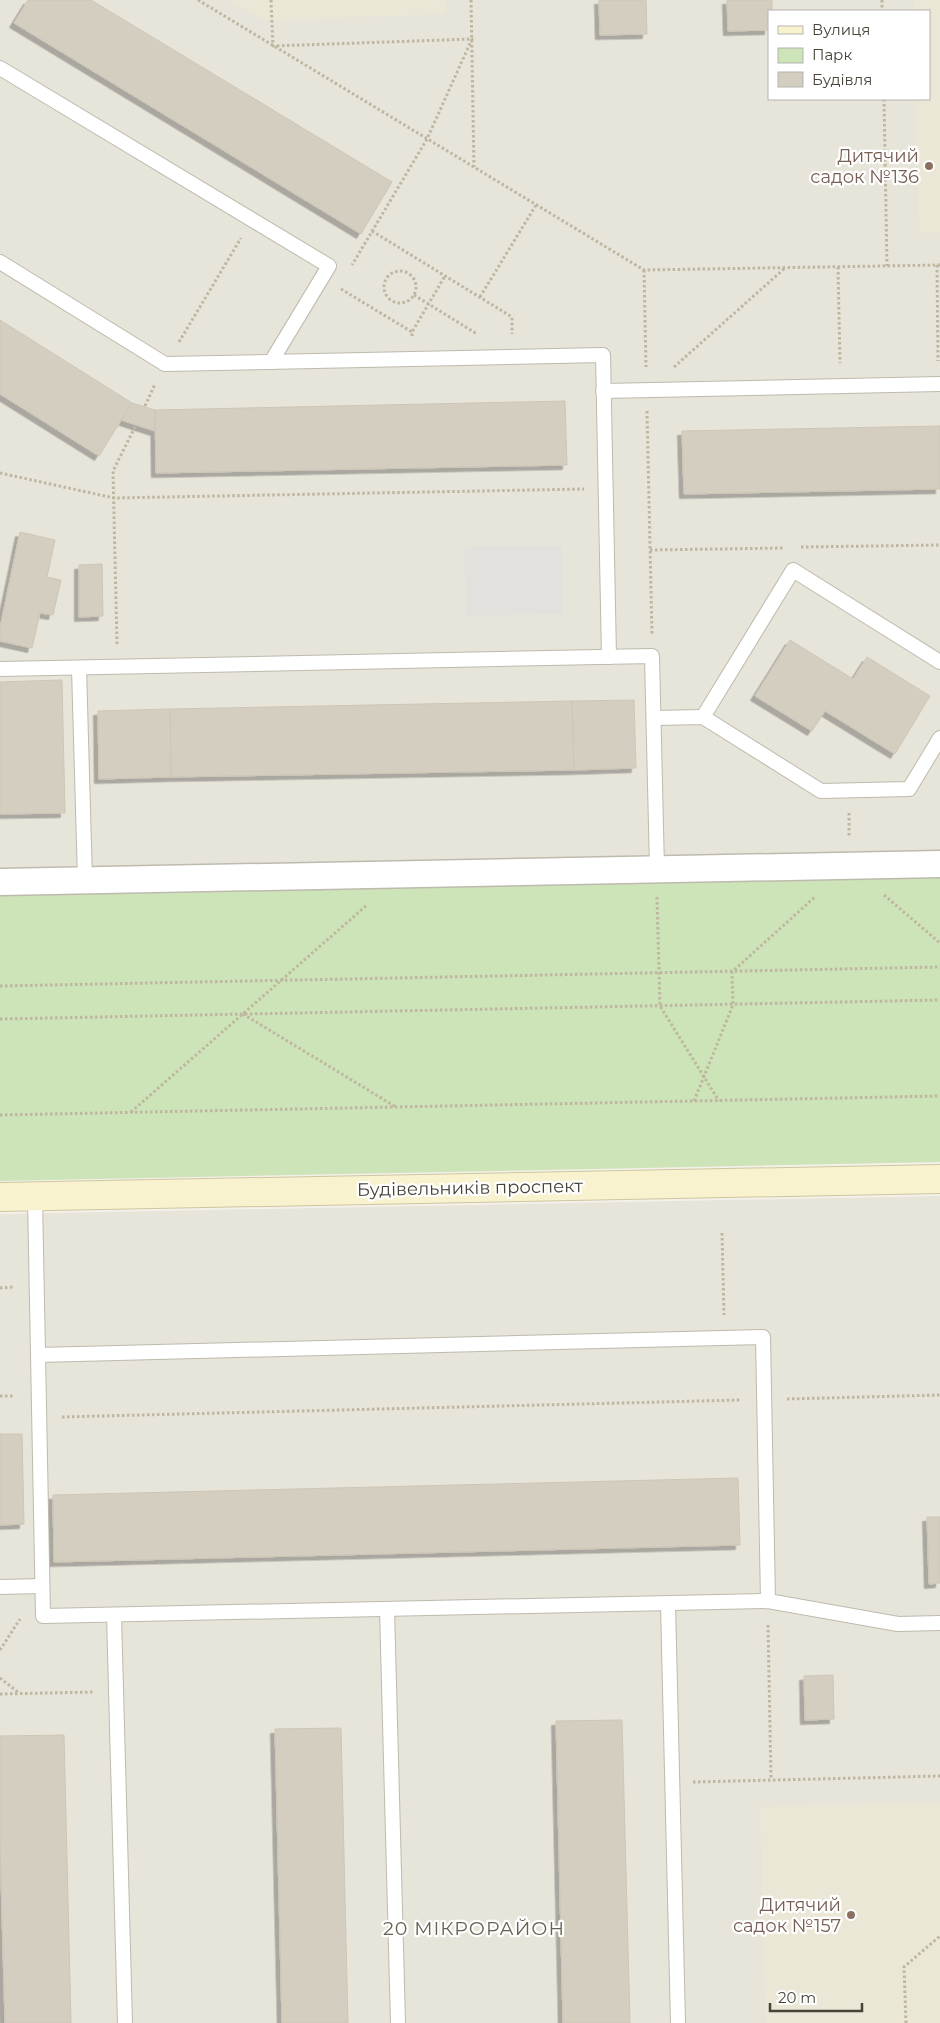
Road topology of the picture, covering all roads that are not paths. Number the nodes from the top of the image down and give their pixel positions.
1 (0, 68) edge
2 (0, 262) edge
3 (271, 362) junction
4 (939, 384) edge
5 (603, 391) junction
6 (609, 657) junction
7 (940, 662) edge
8 (80, 668) junction
9 (0, 669) edge
10 (702, 717) junction
11 (654, 718) junction
12 (940, 738) edge
13 (940, 864) edge
14 (657, 869) junction
15 (85, 880) junction
16 (0, 882) edge
17 (940, 1179) edge
18 (35, 1197) junction
19 (0, 1198) edge
20 (38, 1355) junction
21 (42, 1586) junction
22 (0, 1587) edge
23 (768, 1601) junction
24 (668, 1604) junction
25 (387, 1609) junction
26 (114, 1614) junction
27 (940, 1623) edge
28 (125, 2023) edge
29 (398, 2023) edge
30 (678, 2023) edge

1 - 3 lane
2 - 3 lane
3 - 5 lane
4 - 5 lane
5 - 6 lane
6 - 8 lane
6 - 11 lane
7 - 10 lane
8 - 9 lane
8 - 15 lane
10 - 11 lane
10 - 12 lane
11 - 14 lane
13 - 14 street
14 - 15 street
15 - 16 street
17 - 18 main road, Будівельників проспект
18 - 19 main road, Будівельників проспект
18 - 20 lane
20 - 21 lane
20 - 23 lane
21 - 22 lane
21 - 26 lane
23 - 24 lane
23 - 27 lane
24 - 25 lane
24 - 30 lane
25 - 26 lane
25 - 29 lane
26 - 28 lane

